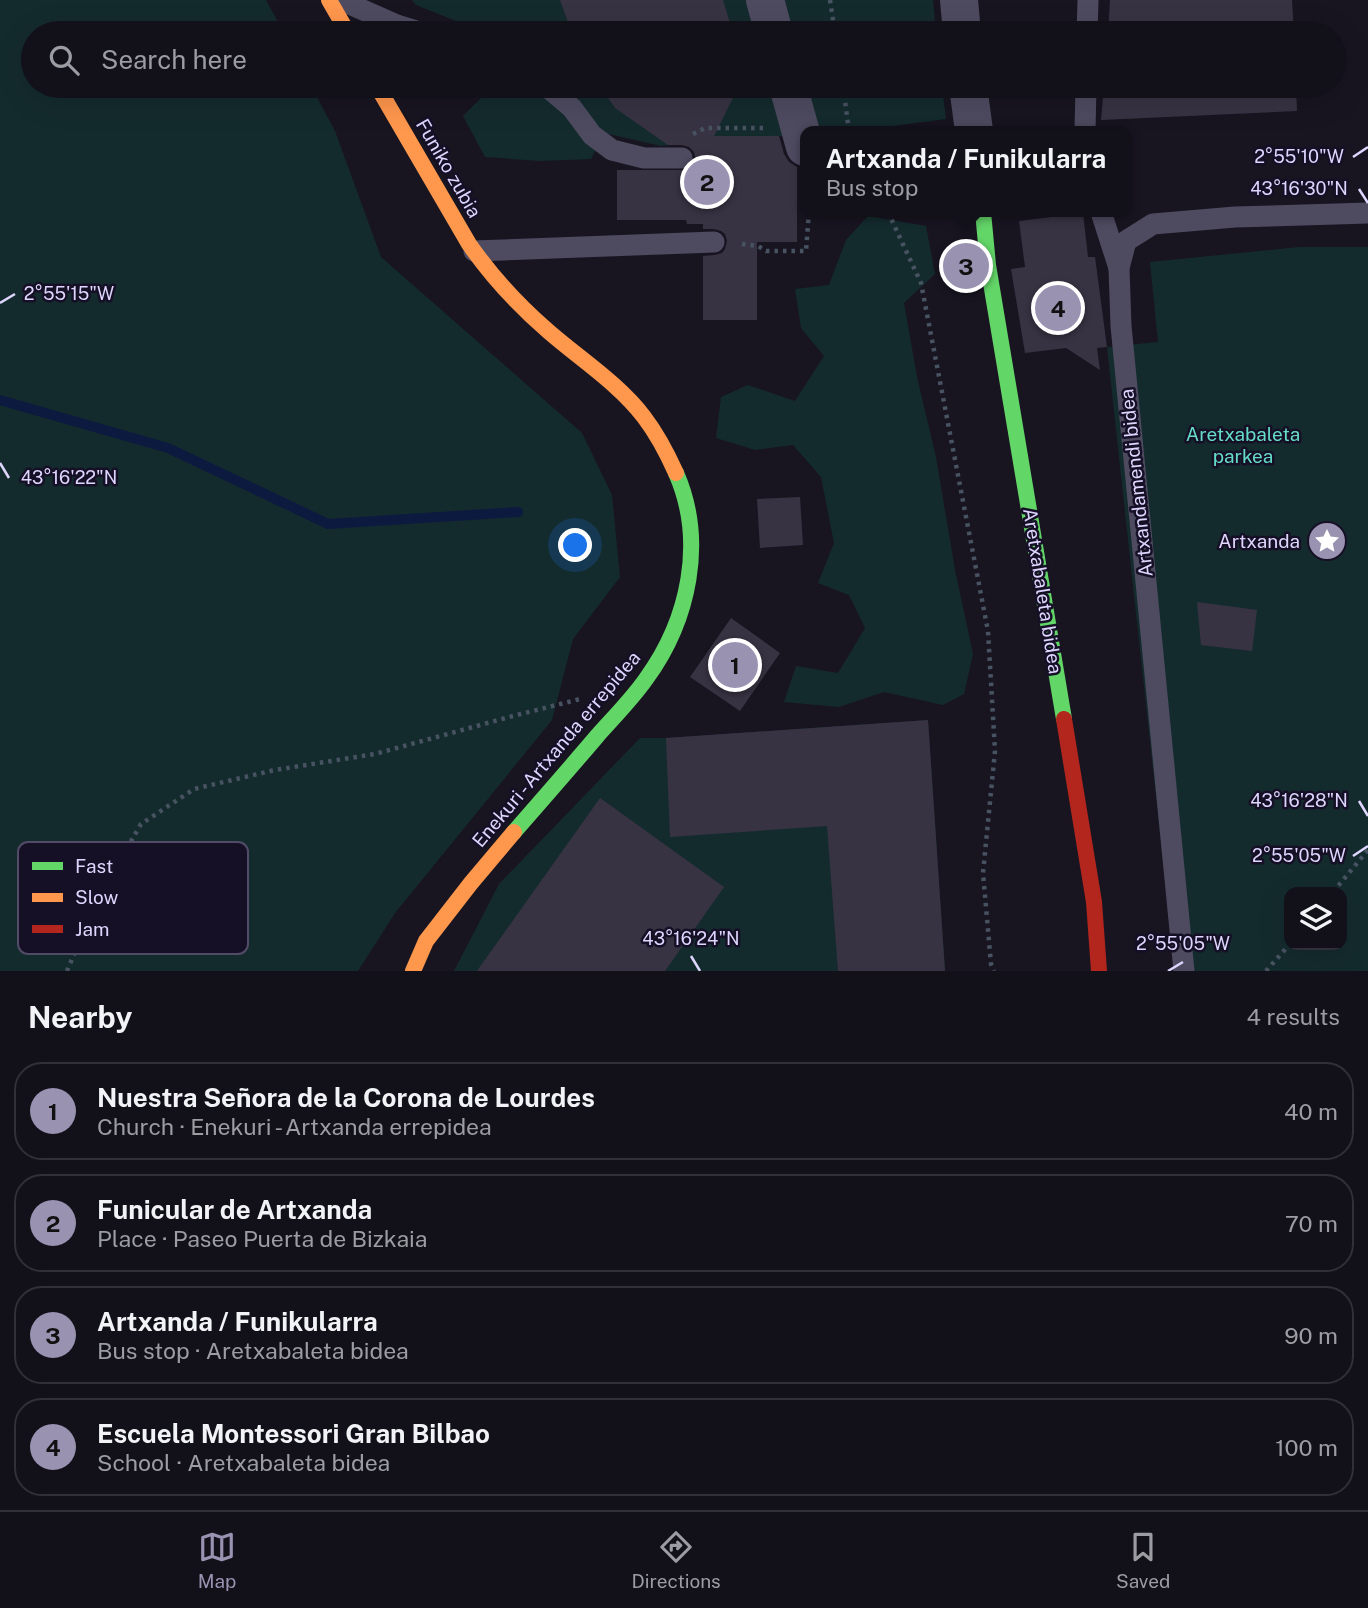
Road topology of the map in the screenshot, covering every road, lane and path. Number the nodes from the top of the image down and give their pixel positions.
1 (329, 0) edge
2 (340, 0) edge
3 (765, 0) edge
4 (830, 0) edge
5 (959, 0) edge
6 (1088, 1) edge
7 (341, 21) edge
8 (390, 21) edge
9 (771, 21) edge
10 (833, 21) edge
11 (961, 21) edge
12 (1087, 21) edge
13 (384, 98) edge
14 (560, 98) edge
15 (791, 98) edge
16 (845, 98) edge
17 (970, 98) edge
18 (1086, 98) edge
19 (848, 126) edge
20 (973, 126) edge
21 (1085, 126) edge
22 (800, 130) edge
23 (800, 137) edge
24 (682, 158) joint
25 (1368, 213) edge
26 (809, 217) edge
27 (890, 217) edge
28 (983, 217) edge
29 (1103, 217) edge
30 (715, 242) joint
31 (471, 248) junction
32 (1119, 268) junction
33 (581, 699) dead end
34 (131, 842) edge
35 (1368, 850) edge
36 (1337, 887) edge
37 (1285, 950) edge
38 (74, 954) edge
39 (67, 971) edge
40 (413, 971) edge
41 (994, 971) edge
42 (1099, 971) edge
43 (1184, 971) edge
44 (1266, 971) edge

1 - 7 street
2 - 8 lane
3 - 9 street
4 - 10 path
5 - 11 street
6 - 12 lane
13 - 31 street, Funiko zubia
14 - 24 lane
15 - 22 street
16 - 19 path
17 - 20 street
18 - 21 lane
23 - 24 path
25 - 32 lane, Artxandamendi bidea
26 - 30 path
27 - 41 path
28 - 42 street, Aretxabaleta bidea
29 - 32 lane
30 - 31 lane
31 - 40 street, Enekuri - Artxanda errepidea
32 - 43 lane, Artxandamendi bidea
33 - 34 path
35 - 36 path
37 - 44 path
38 - 39 path

